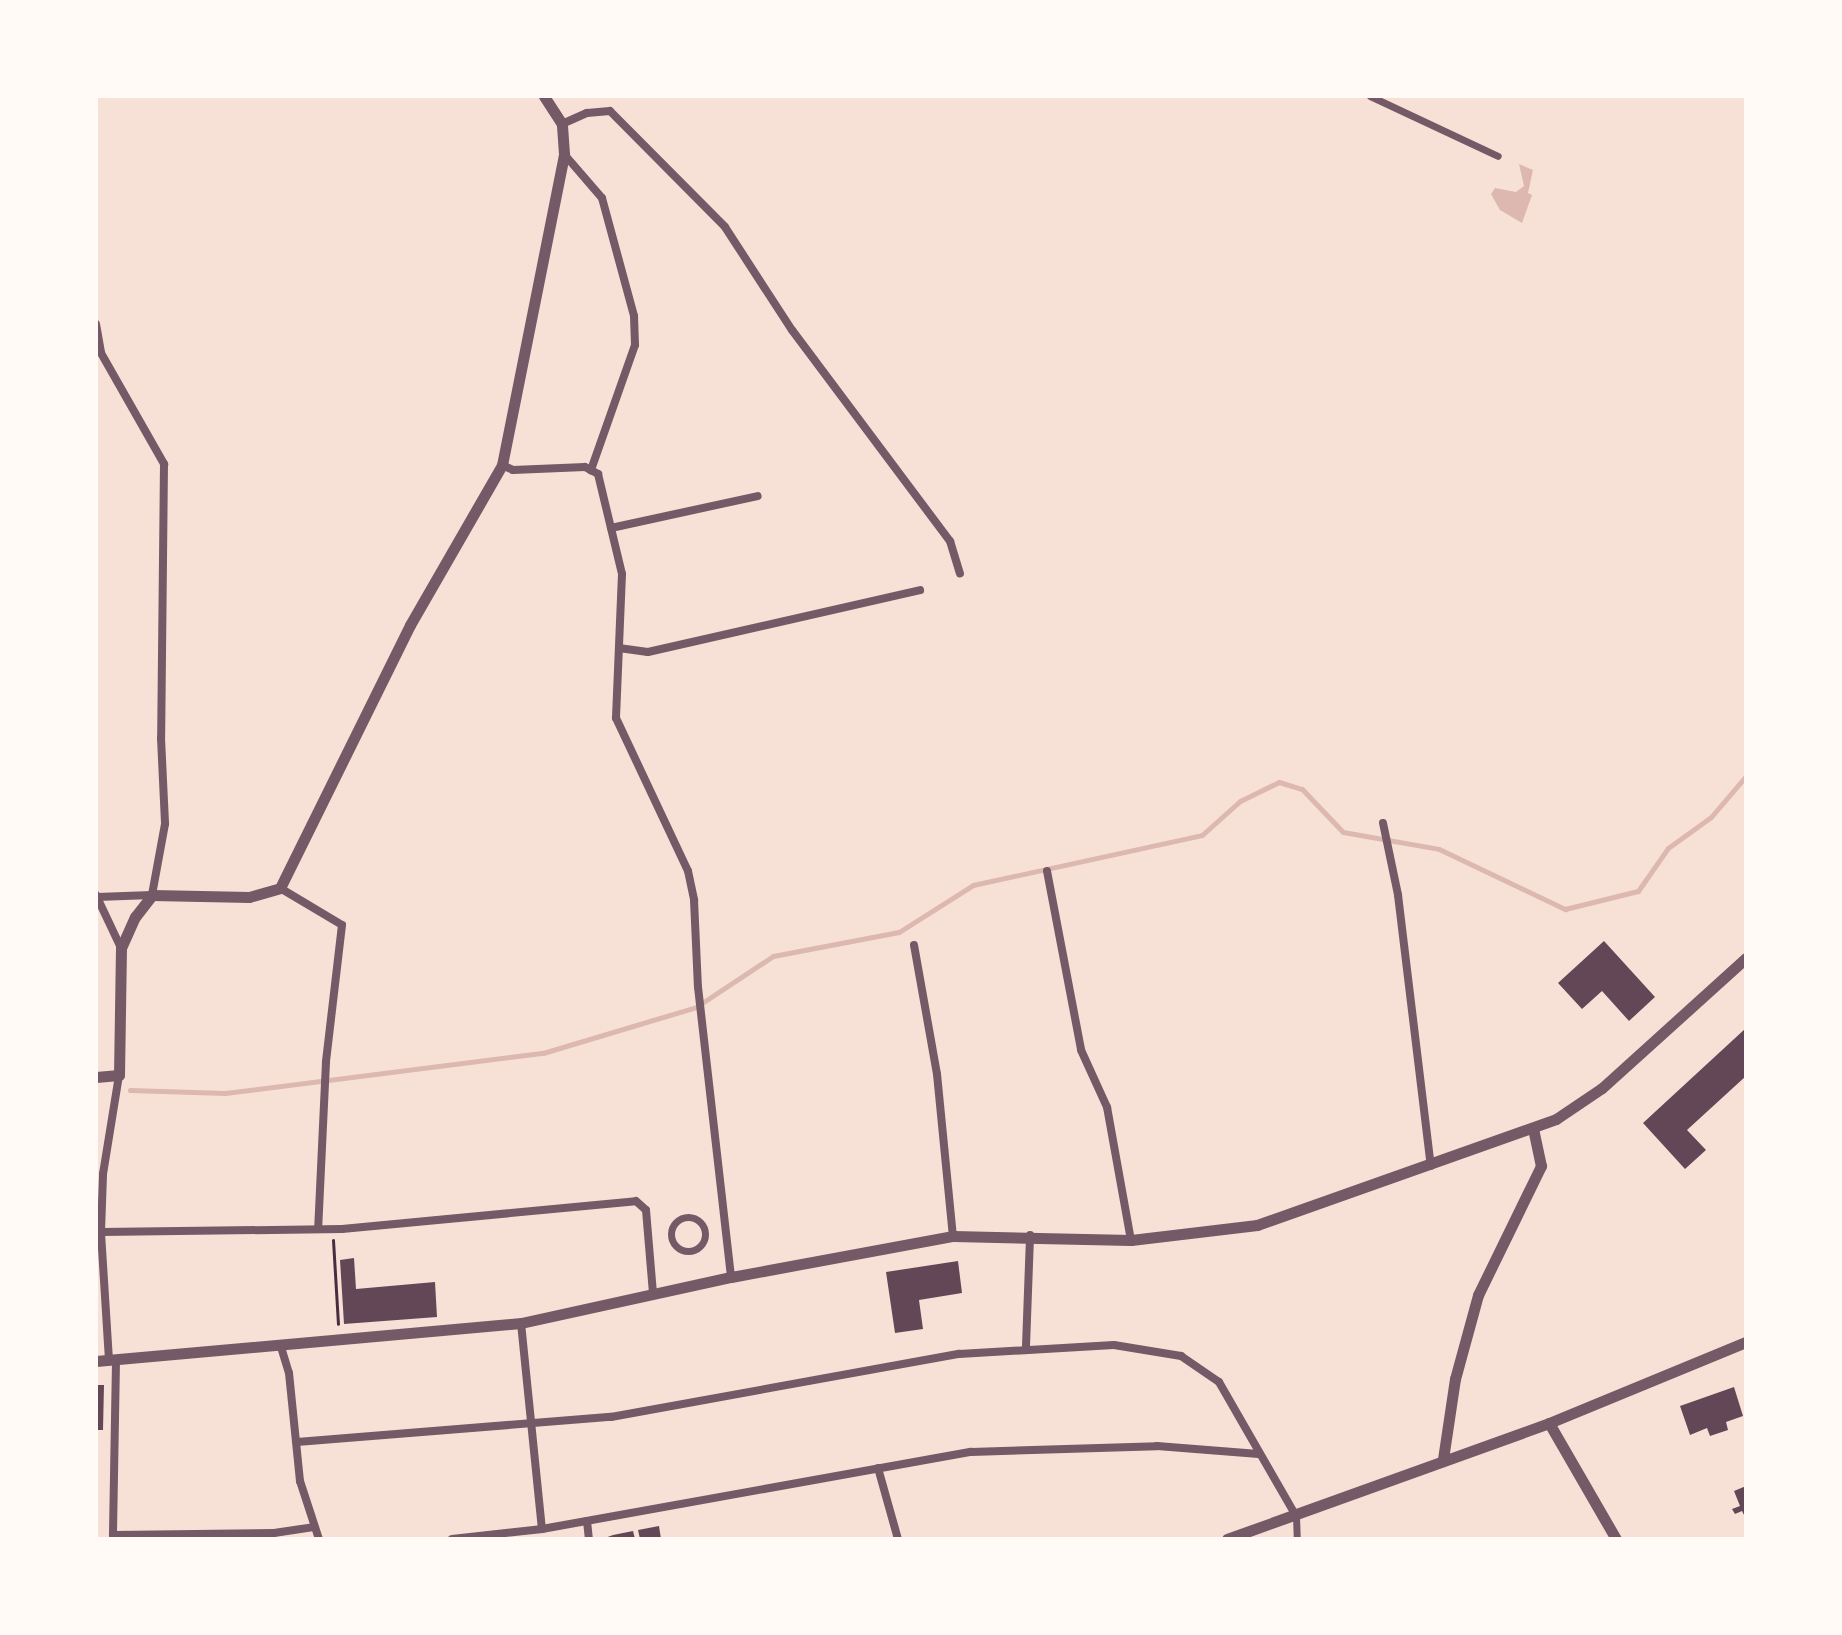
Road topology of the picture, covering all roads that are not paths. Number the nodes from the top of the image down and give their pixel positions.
1 (544, 96) edge
2 (1370, 96) edge
3 (562, 124) junction
4 (1491, 140) dead end
5 (1486, 150) junction
6 (564, 154) junction
7 (1498, 156) dead end
8 (96, 324) edge
9 (502, 465) junction
10 (591, 470) junction
11 (758, 496) dead end
12 (611, 528) junction
13 (960, 573) dead end
14 (920, 590) dead end
15 (619, 648) junction
16 (1384, 827) dead end
17 (1047, 871) dead end
18 (280, 888) junction
19 (152, 895) junction
20 (97, 896) edge
21 (914, 945) dead end
22 (121, 948) junction
23 (1746, 958) edge
24 (119, 1075) junction
25 (96, 1077) edge
26 (1533, 1129) junction
27 (1431, 1166) junction
28 (100, 1174) edge
29 (318, 1229) junction
30 (101, 1232) junction
31 (1030, 1235) junction
32 (953, 1236) junction
33 (1131, 1240) junction
34 (702, 1243) joint
35 (731, 1277) junction
36 (653, 1294) junction
37 (521, 1323) junction
38 (1746, 1342) edge
39 (1026, 1346) junction
40 (281, 1347) junction
41 (107, 1361) edge
42 (1549, 1423) junction
43 (530, 1426) junction
44 (297, 1442) junction
45 (1259, 1454) junction
46 (1443, 1459) junction
47 (878, 1468) junction
48 (1296, 1516) junction
49 (587, 1521) junction
50 (314, 1527) junction
51 (542, 1529) junction
52 (319, 1539) edge
53 (452, 1539) edge
54 (589, 1539) edge
55 (898, 1539) edge
56 (1227, 1539) edge
57 (1297, 1539) edge
58 (1616, 1539) edge

1 - 3 street
2 - 5 street
3 - 6 street
3 - 13 street
4 - 5 street
5 - 7 street
6 - 9 street
6 - 10 street
8 - 19 street
9 - 10 street
9 - 18 street
10 - 12 street
11 - 12 street
12 - 15 street
14 - 15 street
15 - 35 street
16 - 27 street
17 - 33 street
18 - 19 street
18 - 29 street
19 - 20 street
19 - 22 street
20 - 22 street
21 - 32 street
22 - 24 street
23 - 26 street
24 - 25 street
24 - 28 street
26 - 27 street
26 - 46 street
27 - 33 street
28 - 30 street
29 - 30 street
29 - 36 street
30 - 41 street
31 - 32 street
31 - 33 street
31 - 39 street
32 - 35 street
34 - 34 street
35 - 36 street
36 - 37 street
37 - 40 street
37 - 43 street
38 - 42 street
39 - 43 street
39 - 45 street
40 - 41 street
40 - 44 street
41 - 50 street
42 - 46 street
42 - 58 street
43 - 44 street
43 - 51 street
44 - 50 street
45 - 47 street
45 - 48 street
46 - 48 street
47 - 49 street
47 - 55 street
48 - 56 street
48 - 57 street
49 - 51 street
49 - 54 street
50 - 52 street
51 - 53 street

